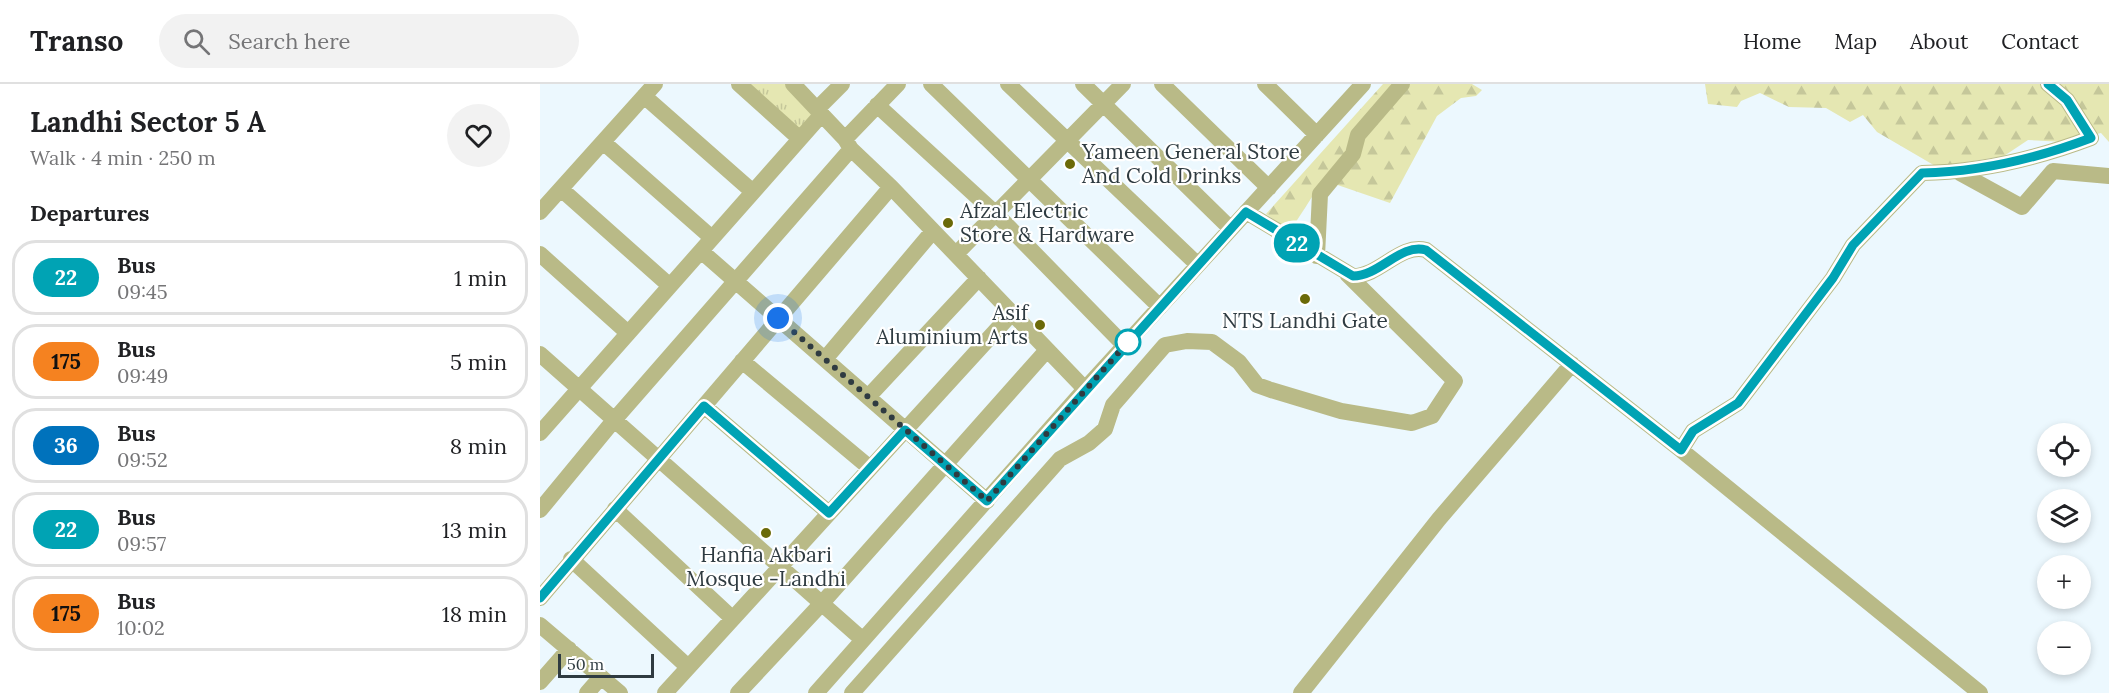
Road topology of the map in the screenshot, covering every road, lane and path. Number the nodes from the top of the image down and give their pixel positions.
1 (739, 84) edge
2 (793, 84) edge
3 (842, 84) edge
4 (898, 84) edge
5 (931, 84) edge
6 (1008, 84) edge
7 (1083, 84) edge
8 (1123, 84) edge
9 (1162, 84) edge
10 (1265, 84) edge
11 (1402, 84) edge
12 (2048, 84) edge
13 (1354, 87) edge
14 (650, 90) edge
15 (1104, 104) junction
16 (878, 105) junction
17 (820, 112) junction
18 (1317, 135) junction
19 (800, 139) junction
20 (1067, 139) junction
21 (603, 142) junction
22 (848, 144) junction
23 (1960, 173) junction
24 (2109, 176) edge
25 (1031, 179) junction
26 (891, 187) junction
27 (1269, 188) junction
28 (561, 189) junction
29 (753, 192) junction
30 (540, 212) edge
31 (1246, 212) junction
32 (996, 214) junction
33 (1231, 230) junction
34 (933, 231) junction
35 (707, 244) junction
36 (540, 254) edge
37 (956, 254) junction
38 (1317, 256) junction
39 (1198, 265) junction
40 (1347, 274) junction
41 (979, 278) junction
42 (736, 282) junction
43 (669, 286) junction
44 (1160, 307) junction
45 (1012, 313) junction
46 (778, 318) junction
47 (628, 333) junction
48 (1125, 346) junction
49 (1047, 350) junction
50 (540, 354) edge
51 (825, 359) junction
52 (742, 361) junction
53 (1572, 364) junction
54 (579, 389) junction
55 (1085, 390) junction
56 (868, 396) junction
57 (704, 406) junction
58 (615, 419) junction
59 (905, 430) junction
60 (540, 433) edge
61 (1681, 450) junction
62 (657, 458) junction
63 (946, 465) junction
64 (870, 468) junction
65 (987, 501) junction
66 (615, 508) junction
67 (540, 510) edge
68 (829, 513) junction
69 (571, 559) junction
70 (781, 565) junction
71 (540, 598) edge
72 (823, 603) junction
73 (732, 618) junction
74 (540, 625) edge
75 (863, 640) junction
76 (569, 649) junction
77 (688, 667) junction
78 (602, 677) junction
79 (540, 682) edge
80 (587, 693) edge
81 (620, 693) edge
82 (665, 693) edge
83 (738, 693) edge
84 (816, 693) edge
85 (852, 693) edge
86 (1301, 693) edge
87 (1980, 693) edge

1 - 19 street
2 - 17 street
3 - 17 street
4 - 16 street
5 - 25 street
6 - 20 street
7 - 15 street
8 - 15 street
9 - 27 street
10 - 18 street
11 - 38 street
12 - 23 street
13 - 18 street
14 - 21 street
14 - 29 street
15 - 20 street
15 - 33 street
16 - 22 street
16 - 32 street
17 - 19 street
17 - 22 street
18 - 27 street
19 - 29 street
20 - 25 street
20 - 39 street
21 - 28 street
21 - 35 street
22 - 26 street
22 - 42 street
23 - 24 street
23 - 61 street
25 - 32 street
25 - 44 street
26 - 34 street
26 - 46 street
27 - 31 street
28 - 30 street
28 - 43 street
29 - 35 street
31 - 33 street
31 - 38 street
32 - 37 street
32 - 48 street
33 - 39 street
34 - 37 street
34 - 51 street
35 - 42 street
35 - 43 street
36 - 47 street
37 - 41 street
38 - 40 street
39 - 44 street
40 - 53 street
40 - 85 street
41 - 45 street
41 - 56 street
42 - 46 street
42 - 58 street
43 - 47 street
44 - 48 street
45 - 49 street
45 - 59 street
46 - 51 street
46 - 52 street
47 - 54 street
48 - 55 street
49 - 55 street
49 - 63 street
50 - 54 street
51 - 56 street
52 - 57 street
52 - 64 street
53 - 61 street
53 - 86 street
54 - 58 street
54 - 60 street
55 - 65 street
56 - 59 street
57 - 62 street
57 - 68 street
58 - 62 street
58 - 67 street
59 - 63 street
59 - 64 street
61 - 87 street
62 - 66 street
62 - 70 street
63 - 65 street
63 - 72 street
64 - 68 street
65 - 75 street
66 - 69 street
66 - 73 street
68 - 70 street
69 - 71 street
69 - 77 street
70 - 72 street
70 - 73 street
72 - 75 street
72 - 83 street
73 - 77 street
74 - 76 street
75 - 84 street
76 - 78 street
76 - 79 street
77 - 82 street
78 - 80 street
78 - 81 street

